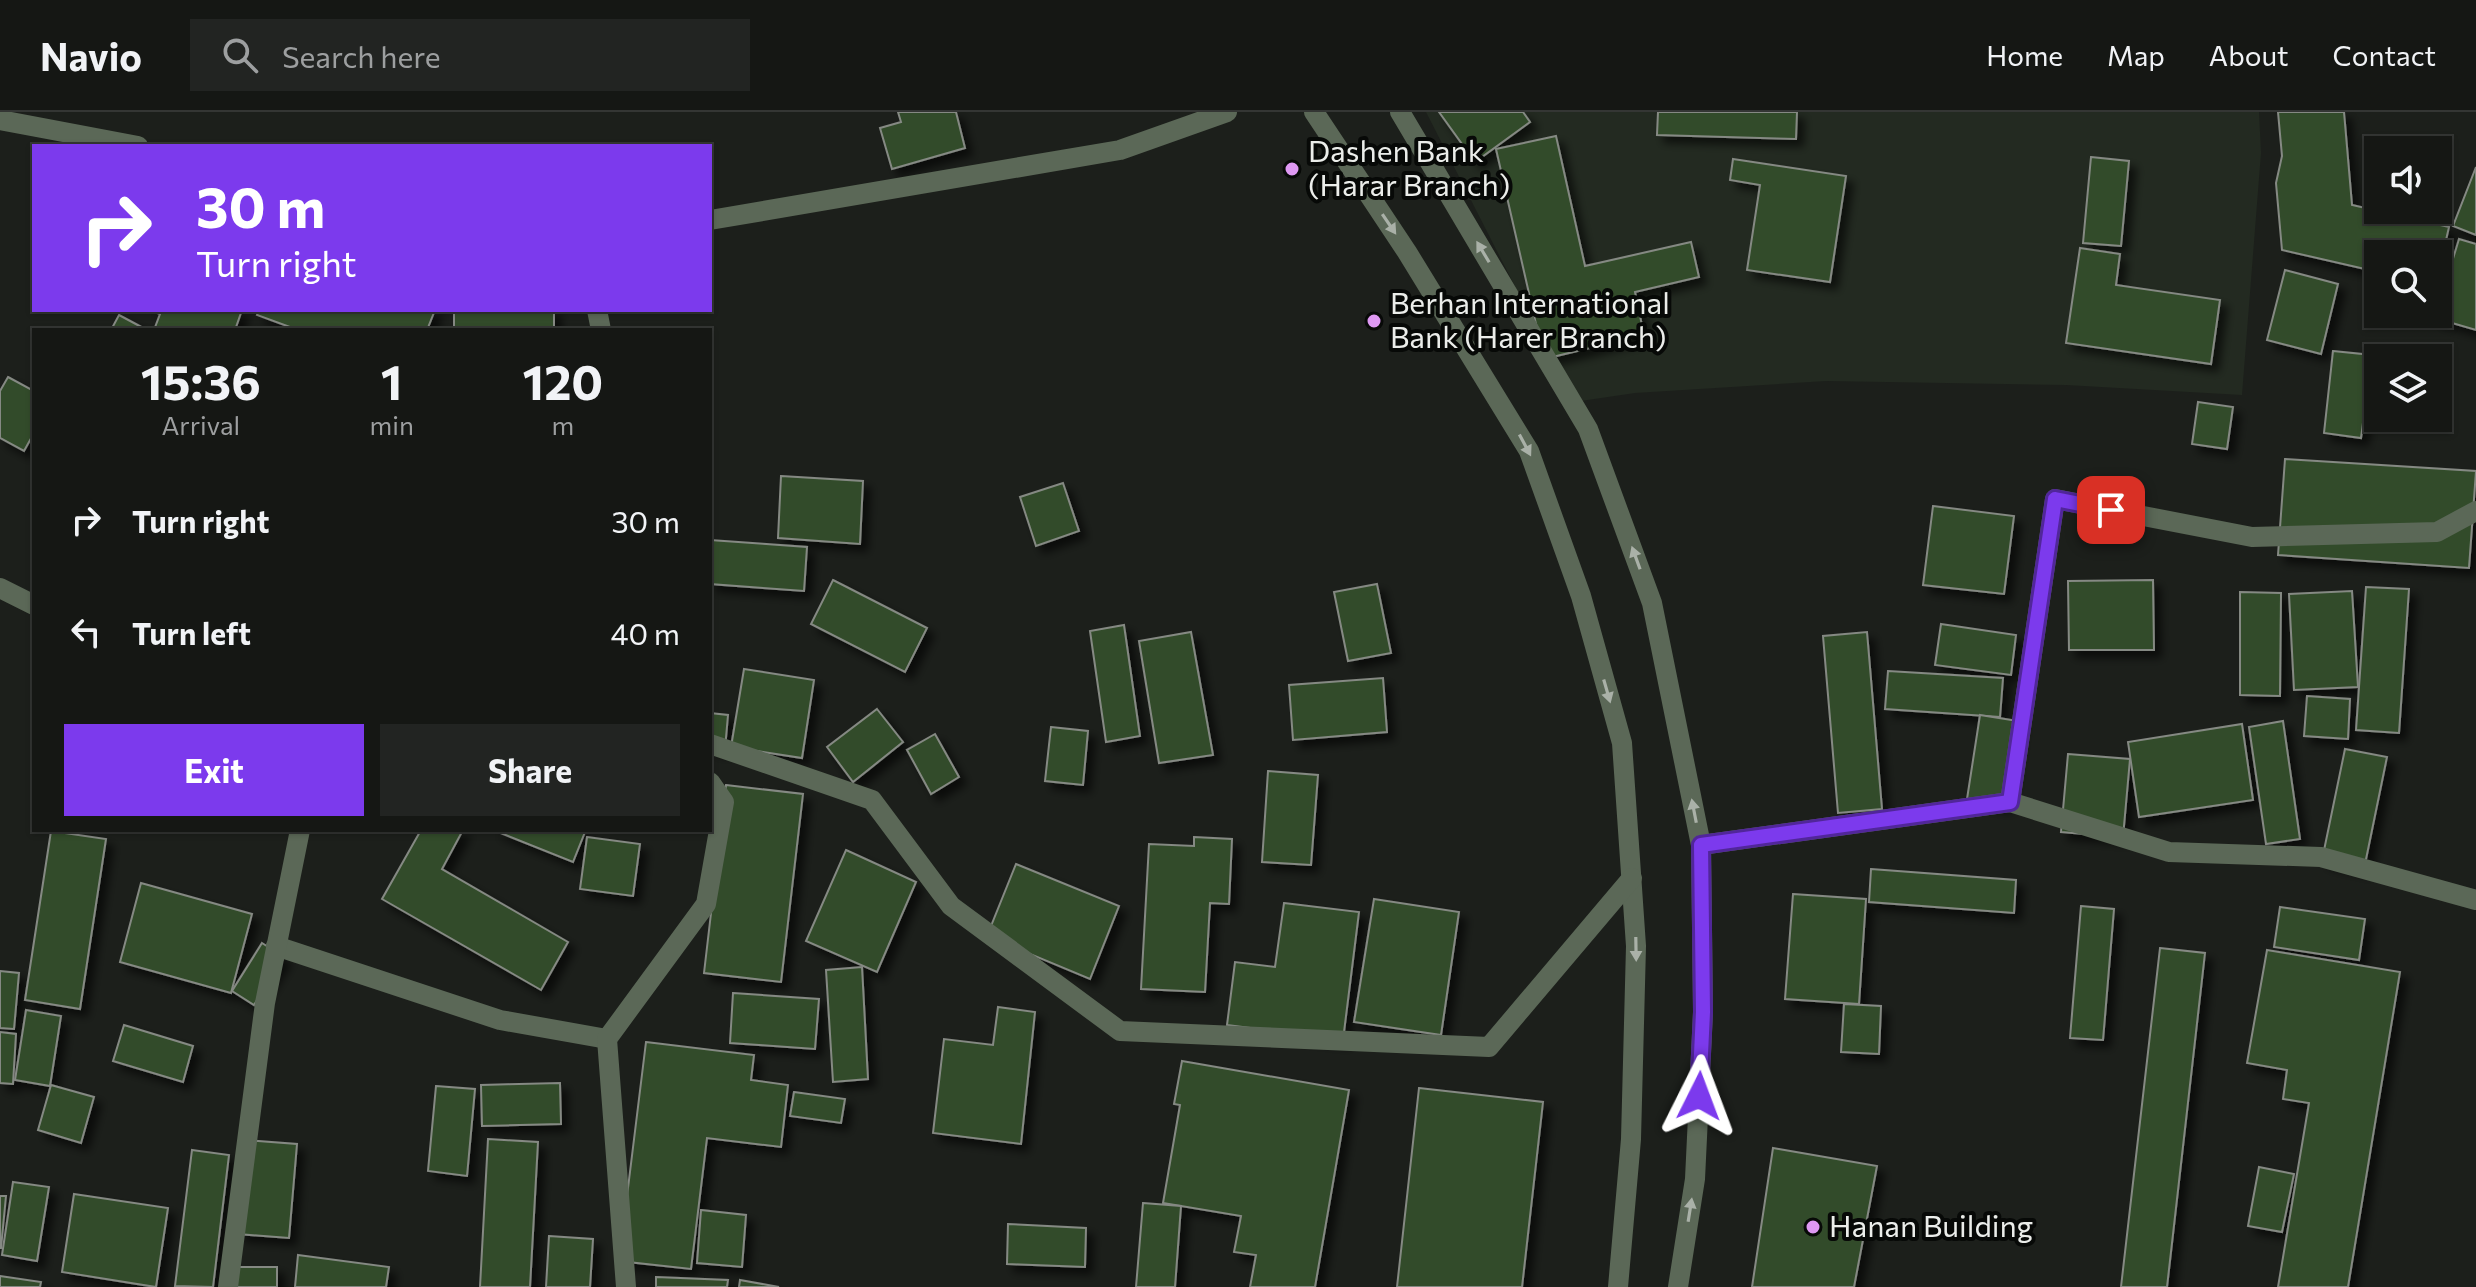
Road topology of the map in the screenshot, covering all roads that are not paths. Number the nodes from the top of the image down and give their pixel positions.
1 (1227, 112) edge
2 (1314, 112) edge
3 (1400, 112) edge
4 (0, 120) edge
5 (127, 144) edge
6 (712, 220) edge
7 (2476, 511) edge
8 (0, 588) edge
9 (32, 604) edge
10 (712, 745) edge
11 (712, 785) edge
12 (2010, 802) junction
13 (300, 832) edge
14 (1701, 845) junction
15 (1632, 878) junction
16 (2476, 900) edge
17 (276, 946) junction
18 (607, 1039) junction
19 (228, 1287) edge
20 (626, 1287) edge
21 (1618, 1287) edge
22 (1678, 1287) edge

1 - 6 street
2 -> 15 street
14 -> 3 street
4 - 5 street
7 - 12 street
8 - 9 street
10 - 15 street
11 - 18 street
12 - 14 street
12 - 16 street
13 - 17 street
22 -> 14 street
15 -> 21 street
17 - 18 street
17 - 19 street
18 - 20 street

